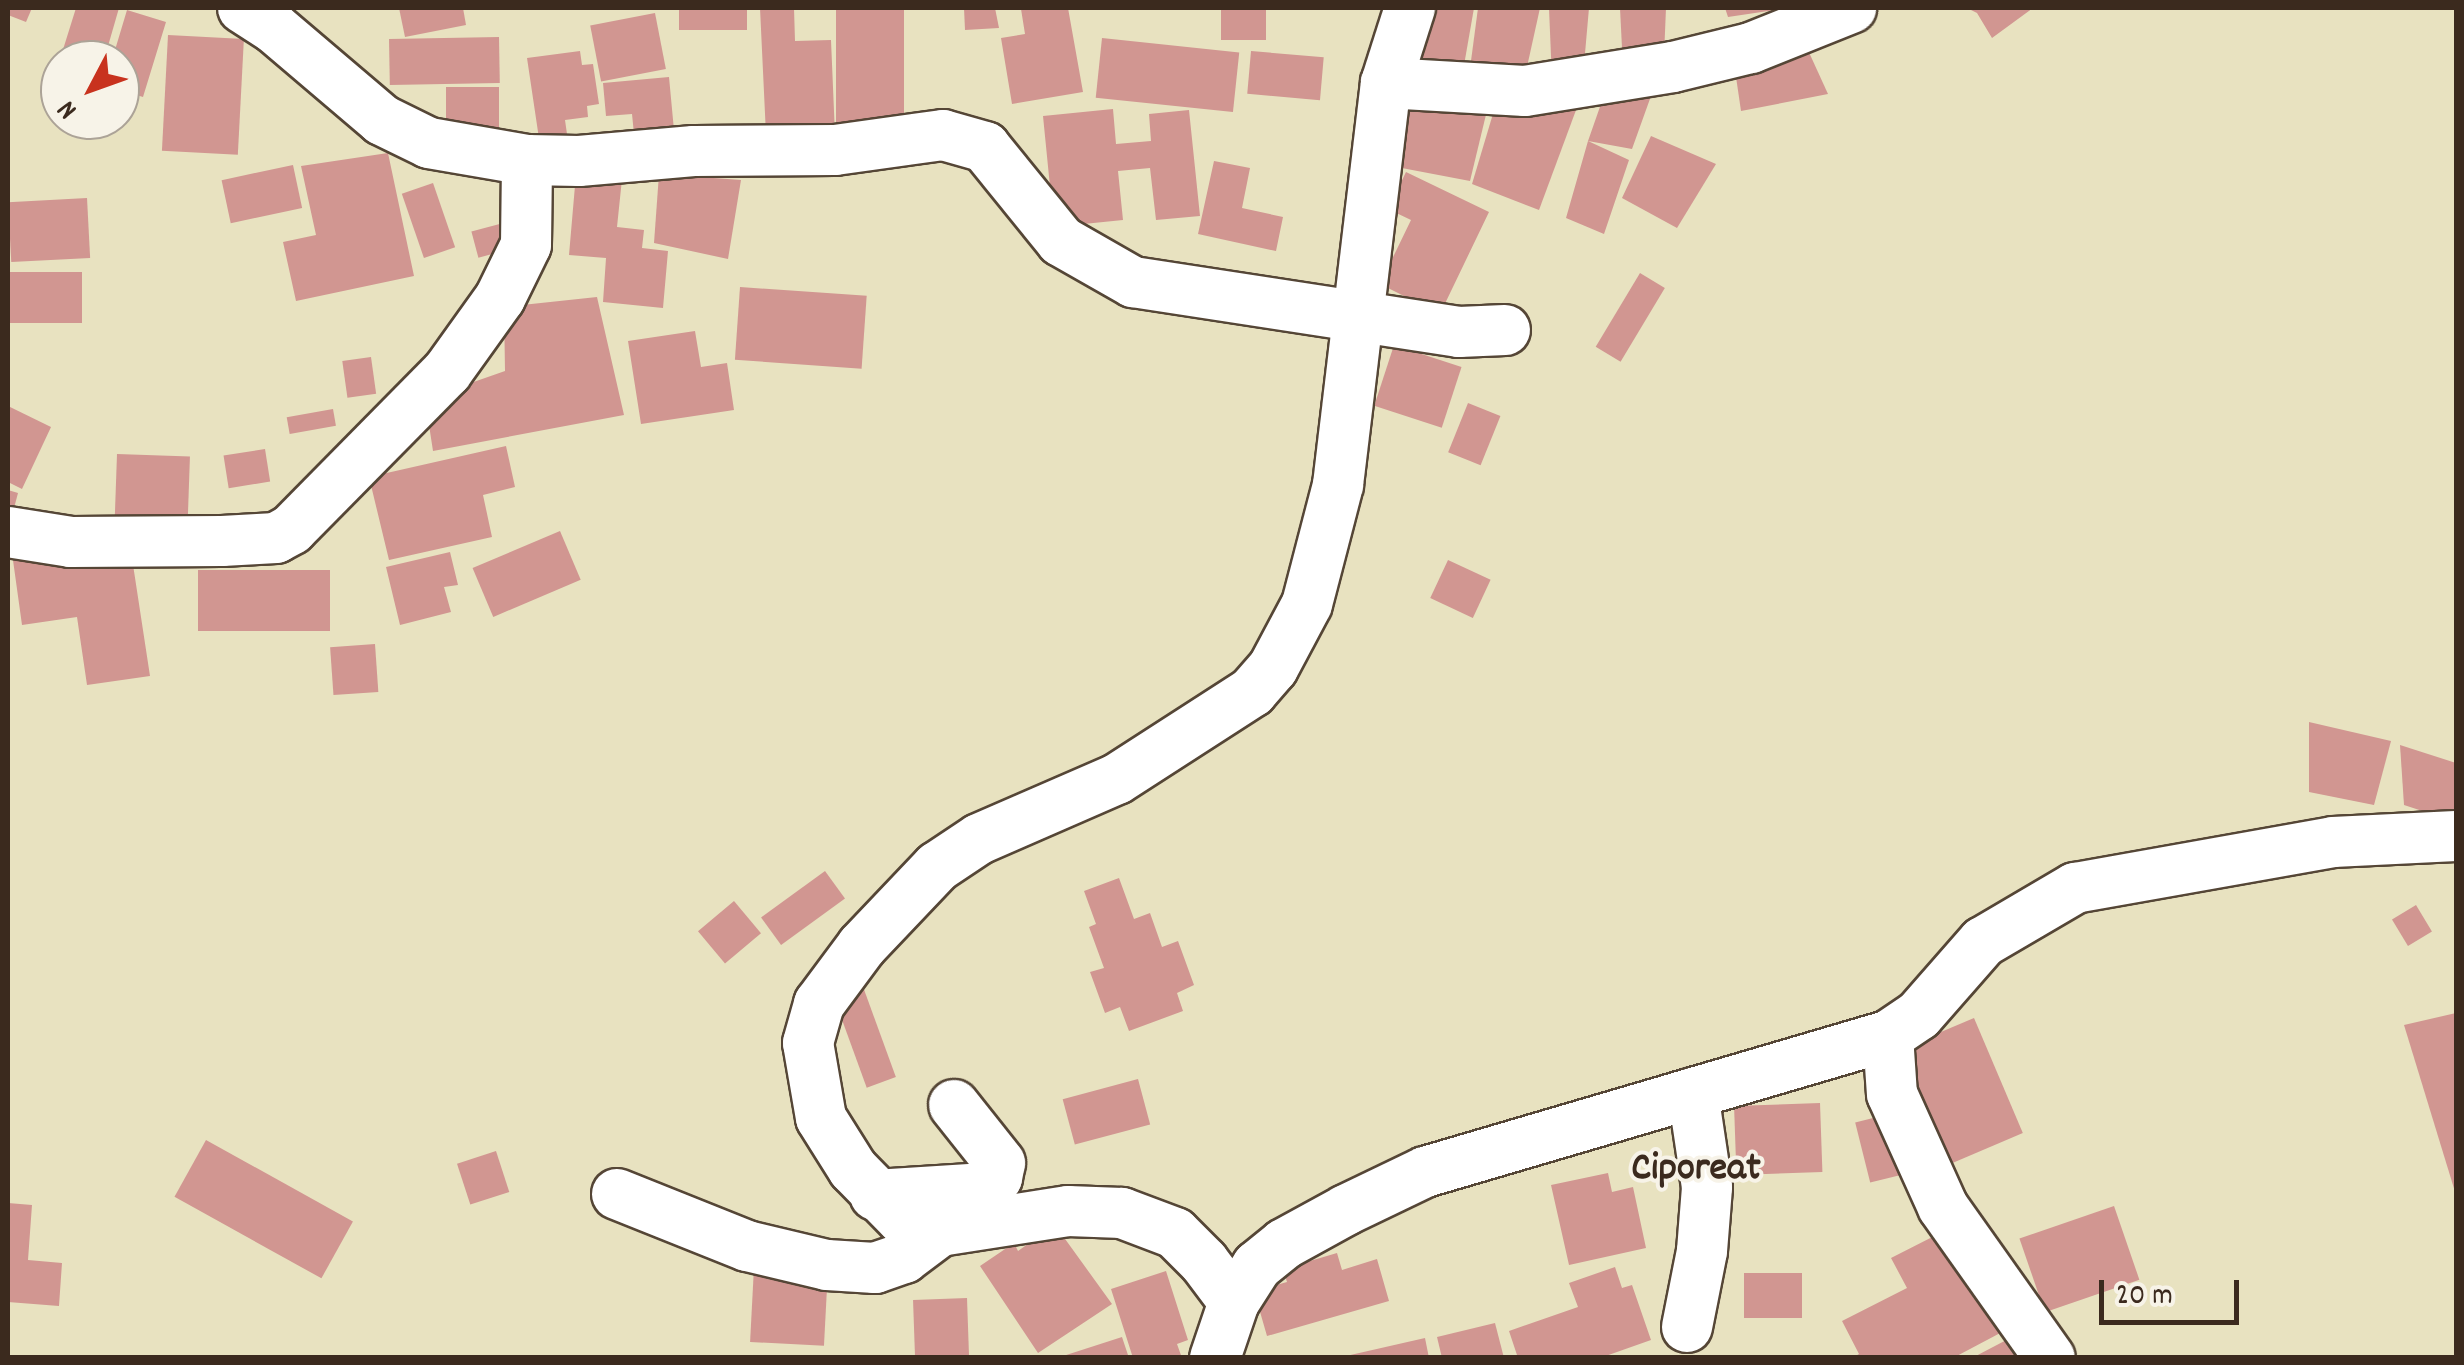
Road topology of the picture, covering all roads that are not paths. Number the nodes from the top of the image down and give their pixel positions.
1 (243, 8) edge
2 (1410, 8) edge
3 (1851, 8) edge
4 (1386, 83) junction
5 (527, 160) junction
6 (1362, 314) junction
7 (1505, 330) dead end
8 (8, 532) edge
9 (2456, 836) edge
10 (1888, 1036) junction
11 (1693, 1093) junction
12 (954, 1105) dead end
13 (617, 1194) dead end
14 (875, 1195) junction
15 (940, 1231) junction
16 (1234, 1302) junction
17 (1687, 1327) dead end
18 (1216, 1358) edge
19 (2050, 1358) edge

1 - 5 street
2 - 4 street
3 - 4 street
4 - 6 street
5 - 6 street
5 - 8 street
6 - 7 street
6 - 14 street
9 - 10 street
10 - 11 street
10 - 19 street
11 - 16 street
11 - 17 street
12 - 14 street
13 - 15 street
14 - 15 street
15 - 16 street
16 - 18 street

